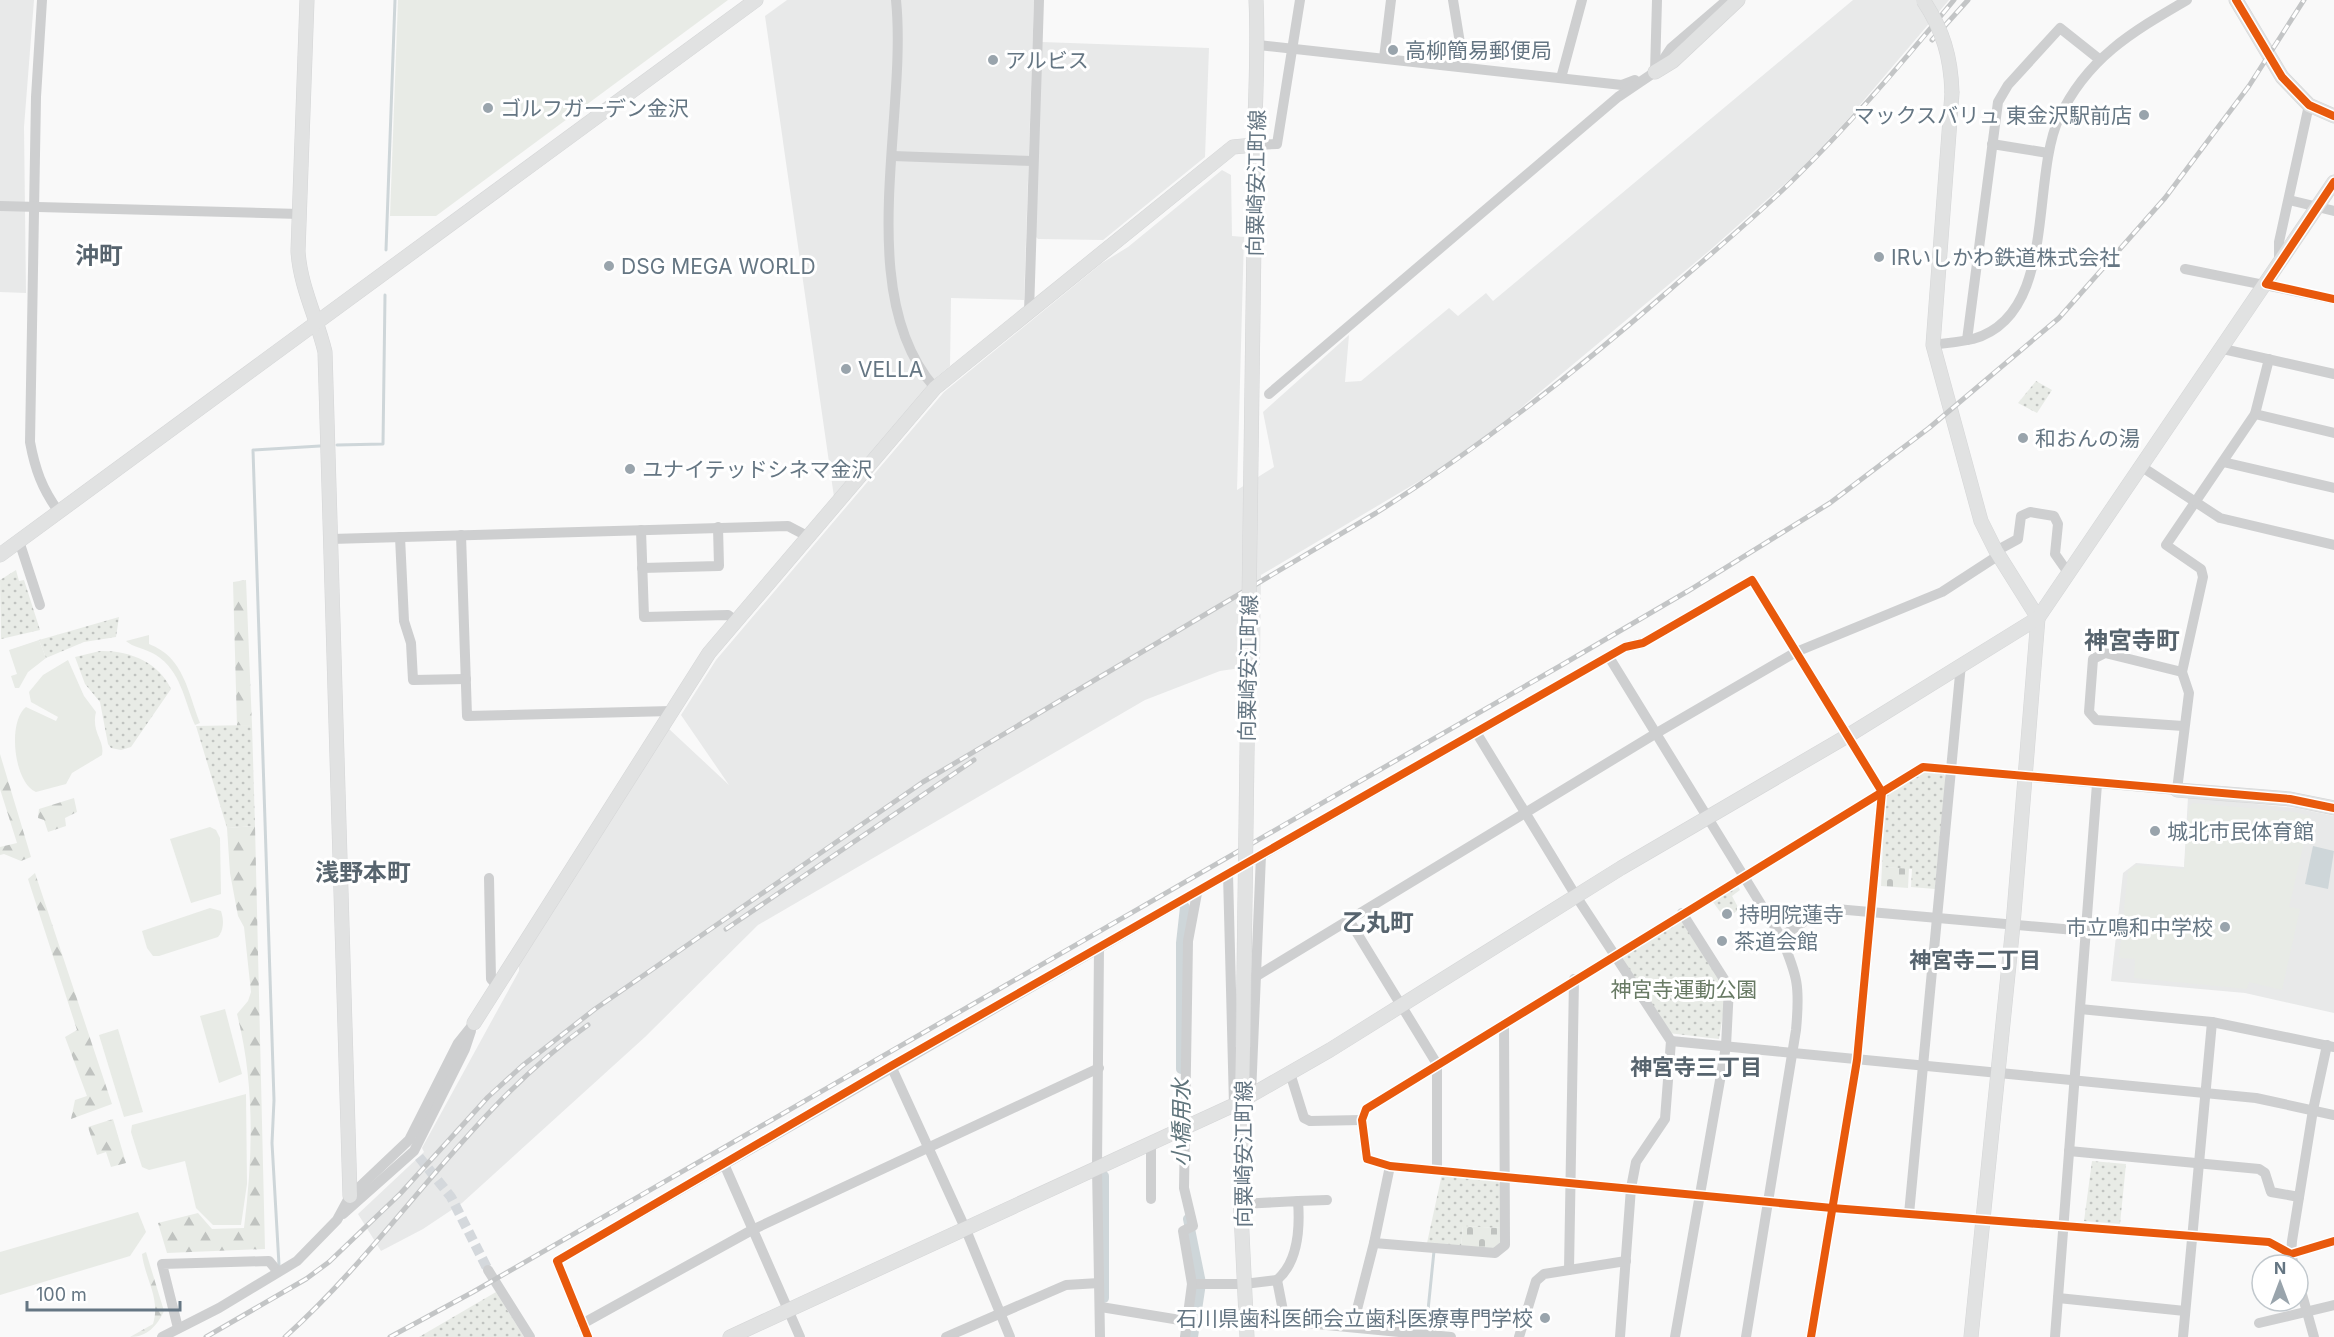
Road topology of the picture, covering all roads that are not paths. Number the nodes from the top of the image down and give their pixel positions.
1 (42, 0) edge
2 (307, 0) edge
3 (756, 0) edge
4 (896, 0) edge
5 (1039, 0) edge
6 (1256, 0) edge
7 (1300, 0) edge
8 (1391, 0) edge
9 (1453, 0) edge
10 (1582, 0) edge
11 (1658, 0) edge
12 (1727, 0) edge
13 (1738, 0) edge
14 (1923, 0) edge
15 (2187, 0) edge
16 (2236, 0) edge
17 (1258, 45) junction
18 (1294, 47) junction
19 (1384, 58) junction
20 (2099, 59) junction
21 (1460, 67) junction
22 (1655, 72) junction
23 (1560, 78) junction
24 (2309, 105) junction
25 (2334, 116) edge
26 (1992, 144) junction
27 (1254, 146) junction
28 (2049, 153) junction
29 (893, 156) junction
30 (1033, 161) junction
31 (2334, 182) edge
32 (2289, 200) junction
33 (0, 206) edge
34 (35, 208) junction
35 (2318, 208) junction
36 (2334, 211) edge
37 (300, 214) junction
38 (2278, 264) junction
39 (2186, 269) dead end
40 (2266, 284) junction
41 (2334, 299) edge
42 (1029, 312) junction
43 (318, 322) junction
44 (1967, 340) junction
45 (1933, 345) junction
46 (2223, 349) junction
47 (2269, 359) junction
48 (2334, 374) edge
49 (935, 388) junction
50 (1269, 394) dead end
51 (2255, 414) junction
52 (2334, 432) edge
53 (2223, 462) junction
54 (2142, 467) junction
55 (2334, 488) edge
56 (2194, 503) junction
57 (59, 512) junction
58 (718, 527) junction
59 (641, 530) junction
60 (461, 535) junction
61 (400, 537) junction
62 (809, 537) junction
63 (331, 538) junction
64 (19, 541) junction
65 (2334, 545) edge
66 (1998, 553) junction
67 (0, 555) edge
68 (642, 568) junction
69 (2069, 574) junction
70 (40, 605) dead end
71 (2038, 618) junction
72 (737, 622) junction
73 (1796, 652) junction
74 (1609, 657) junction
75 (1961, 664) junction
76 (2182, 672) junction
77 (466, 680) junction
78 (672, 711) junction
79 (2183, 726) junction
80 (1476, 732) junction
81 (1655, 734) junction
82 (1849, 735) junction
83 (1951, 769) junction
84 (2026, 777) junction
85 (2097, 784) junction
86 (2177, 790) junction
87 (1882, 792) junction
88 (2334, 808) edge
89 (1525, 813) junction
90 (1707, 818) junction
91 (1743, 876) junction
92 (489, 878) dead end
93 (1197, 893) junction
94 (1576, 896) junction
95 (1872, 912) junction
96 (1682, 913) junction
97 (1938, 918) junction
98 (1350, 920) junction
99 (2013, 925) junction
100 (2086, 932) junction
101 (1781, 937) junction
102 (1099, 948) junction
103 (1614, 954) junction
104 (1255, 977) junction
105 (1574, 979) junction
106 (497, 985) junction
107 (1403, 1004) junction
108 (2080, 1009) junction
109 (2212, 1022) junction
110 (474, 1023) junction
111 (1504, 1024) junction
112 (1671, 1041) junction
113 (2331, 1046) edge
114 (1726, 1047) junction
115 (1791, 1053) junction
116 (1857, 1060) junction
117 (1437, 1064) junction
118 (891, 1066) junction
119 (1923, 1067) junction
120 (1099, 1068) junction
121 (1290, 1073) junction
122 (2000, 1074) junction
123 (2074, 1082) junction
124 (2205, 1093) junction
125 (1243, 1100) junction
126 (2313, 1110) junction
127 (2334, 1114) edge
128 (1362, 1120) junction
129 (1185, 1129) junction
130 (1151, 1144) junction
131 (927, 1149) junction
132 (2069, 1151) junction
133 (724, 1164) junction
134 (2198, 1165) junction
135 (1390, 1166) junction
136 (1098, 1168) junction
137 (1437, 1170) junction
138 (1503, 1176) junction
139 (1571, 1182) junction
140 (1631, 1188) junction
141 (1698, 1194) junction
142 (350, 1196) junction
143 (2299, 1197) junction
144 (1151, 1199) dead end
145 (1327, 1200) dead end
146 (1767, 1201) junction
147 (1298, 1202) junction
148 (1241, 1204) junction
149 (1832, 1208) junction
150 (1909, 1214) junction
151 (337, 1220) junction
152 (1984, 1220) junction
153 (2063, 1225) junction
154 (753, 1230) junction
155 (966, 1230) junction
156 (2191, 1235) junction
157 (2334, 1241) edge
158 (1374, 1243) junction
159 (2284, 1253) edge
160 (2293, 1253) edge
161 (2306, 1253) edge
162 (1626, 1261) junction
163 (488, 1270) tunnel mouth
164 (1569, 1270) junction
165 (278, 1272) junction
166 (1277, 1280) junction
167 (1099, 1283) junction
168 (1192, 1284) junction
169 (1244, 1284) junction
170 (2058, 1298) junction
171 (2334, 1305) edge
172 (1101, 1307) junction
173 (788, 1311) junction
174 (2185, 1311) junction
175 (2310, 1311) edge
176 (1001, 1313) junction
177 (2303, 1313) edge
178 (2307, 1313) edge
179 (1186, 1321) junction
180 (2259, 1323) dead end
181 (582, 1324) junction
182 (1353, 1325) junction
183 (178, 1328) junction
184 (162, 1337) edge
185 (530, 1337) edge
186 (588, 1337) edge
187 (730, 1337) edge
188 (801, 1337) edge
189 (946, 1337) edge
190 (1010, 1337) edge
191 (1100, 1337) edge
192 (1185, 1337) edge
193 (1247, 1337) edge
194 (1451, 1337) edge
195 (1519, 1337) edge
196 (1620, 1337) edge
197 (1675, 1337) edge
198 (1746, 1337) edge
199 (1811, 1337) edge
200 (1971, 1337) edge
201 (2055, 1337) edge
202 (2183, 1337) edge
203 (2314, 1337) edge

1 - 34 street
2 - 37 street
3 - 43 street
4 - 29 street
5 - 30 street
6 - 17 street, 向粟崎安江町線
7 - 18 street
8 - 19 street
9 - 21 street
10 - 23 street
11 - 22 street
12 - 22 street
13 - 22 street
14 - 45 street, bridge
15 - 20 street
16 - 24 street
17 - 18 street
17 - 27 street, 向粟崎安江町線
18 - 19 street
18 - 27 street
19 - 21 street
20 - 26 street
20 - 28 street
21 - 23 street
22 - 23 street
22 - 50 street
24 - 25 street
24 - 32 street
26 - 28 street
26 - 44 street
27 - 42 street
27 - 125 street, 向粟崎安江町線, bridge
28 - 44 street
29 - 30 street
29 - 49 street
30 - 42 street
31 - 35 street
32 - 35 street
32 - 38 street
33 - 34 street
34 - 37 street
34 - 57 street
35 - 36 street
35 - 38 street
37 - 43 street
38 - 40 street
39 - 40 street
40 - 41 street
40 - 46 street
42 - 49 street
43 - 57 street
43 - 63 street
44 - 45 street
45 - 66 street
46 - 47 street
46 - 54 street
47 - 48 street
47 - 51 street
49 - 62 street
51 - 52 street
51 - 53 street
53 - 55 street
53 - 56 street
54 - 56 street
54 - 69 street
56 - 65 street
56 - 76 street
57 - 64 street
58 - 59 street
58 - 62 street
58 - 68 street
59 - 60 street
59 - 68 street
60 - 61 street
60 - 77 street
61 - 63 street
61 - 77 street
62 - 72 street
63 - 142 street
64 - 67 street
64 - 70 street
66 - 69 street
66 - 71 street
66 - 73 street
68 - 72 street
69 - 71 street
71 - 75 street
71 - 84 street
72 - 78 street
73 - 74 street
73 - 81 street
73 - 82 street
74 - 80 street
74 - 81 street
75 - 82 street
75 - 83 street
76 - 79 street
76 - 79 street
77 - 78 street
78 - 106 street
79 - 86 street
80 - 89 street
80 - 104 street
81 - 89 street
81 - 90 street
82 - 87 street
82 - 90 street
83 - 84 street
83 - 87 street
83 - 97 street
84 - 85 street
84 - 99 street
85 - 86 street
85 - 100 street
86 - 88 street
87 - 91 street
87 - 95 street
89 - 94 street
89 - 98 street
90 - 91 street
90 - 94 street
91 - 96 street
91 - 101 street
92 - 106 street
93 - 102 street
93 - 125 street
93 - 129 street
94 - 103 street
94 - 107 street
95 - 97 street
95 - 101 street
95 - 116 street
96 - 103 street
96 - 114 street
97 - 99 street
97 - 119 street
98 - 104 street
98 - 107 street
99 - 100 street
99 - 122 street
100 - 108 street
101 - 115 street
102 - 118 street
102 - 120 street
103 - 105 street
103 - 112 street
104 - 125 street
105 - 111 street
105 - 139 street
106 - 110 street
107 - 117 street
107 - 121 street
108 - 109 street
108 - 123 street
109 - 113 street
109 - 124 street
110 - 142 street
110 - 151 street
111 - 117 street
111 - 138 street
112 - 114 street
112 - 140 street
113 - 126 street
114 - 115 street
114 - 141 street
115 - 116 street
115 - 146 street
116 - 119 street
116 - 149 street
117 - 128 street
117 - 137 street
118 - 131 street
118 - 133 street
119 - 122 street
119 - 150 street
120 - 131 street
120 - 136 street
121 - 125 street
121 - 128 street
122 - 123 street
122 - 152 street
123 - 124 street
123 - 132 street
124 - 126 street
124 - 134 street
125 - 129 street
125 - 148 street, 向粟崎安江町線
126 - 127 street
126 - 143 street
128 - 135 street
129 - 130 street
129 - 168 street
130 - 136 street
130 - 144 street
131 - 154 street
131 - 155 street
132 - 134 street
132 - 153 street
133 - 154 street
133 - 181 street
134 - 143 street
134 - 156 street
135 - 137 street
135 - 158 street
136 - 155 street
136 - 167 street
137 - 138 street
138 - 139 street
138 - 158 street
139 - 140 street
139 - 164 street
140 - 141 street
140 - 162 street
141 - 146 street
141 - 197 street
142 - 151 street
143 - 160 street
145 - 147 street
146 - 149 street
146 - 198 street
147 - 148 street
147 - 166 street
148 - 169 street, 向粟崎安江町線
149 - 150 street
149 - 199 street
150 - 152 street
151 - 165 street
152 - 153 street
152 - 200 street
153 - 156 street
153 - 170 street
154 - 173 street
154 - 181 street
155 - 173 street
155 - 176 street
156 - 159 street
156 - 174 street
157 - 161 street
158 - 182 street
162 - 164 street
162 - 196 street
163 - 185 street
164 - 195 street
165 - 183 street
165 - 183 street
166 - 169 street
166 - 182 street
167 - 172 street
167 - 176 street
168 - 169 street
168 - 179 street
169 - 193 street, 向粟崎安江町線
170 - 174 street
170 - 201 street
171 - 175 street
172 - 179 street
172 - 191 street
173 - 187 street
173 - 188 street
174 - 202 street
176 - 189 street
176 - 190 street
177 - 180 street
178 - 203 street
179 - 192 street
181 - 186 street
182 - 194 street
183 - 184 street

